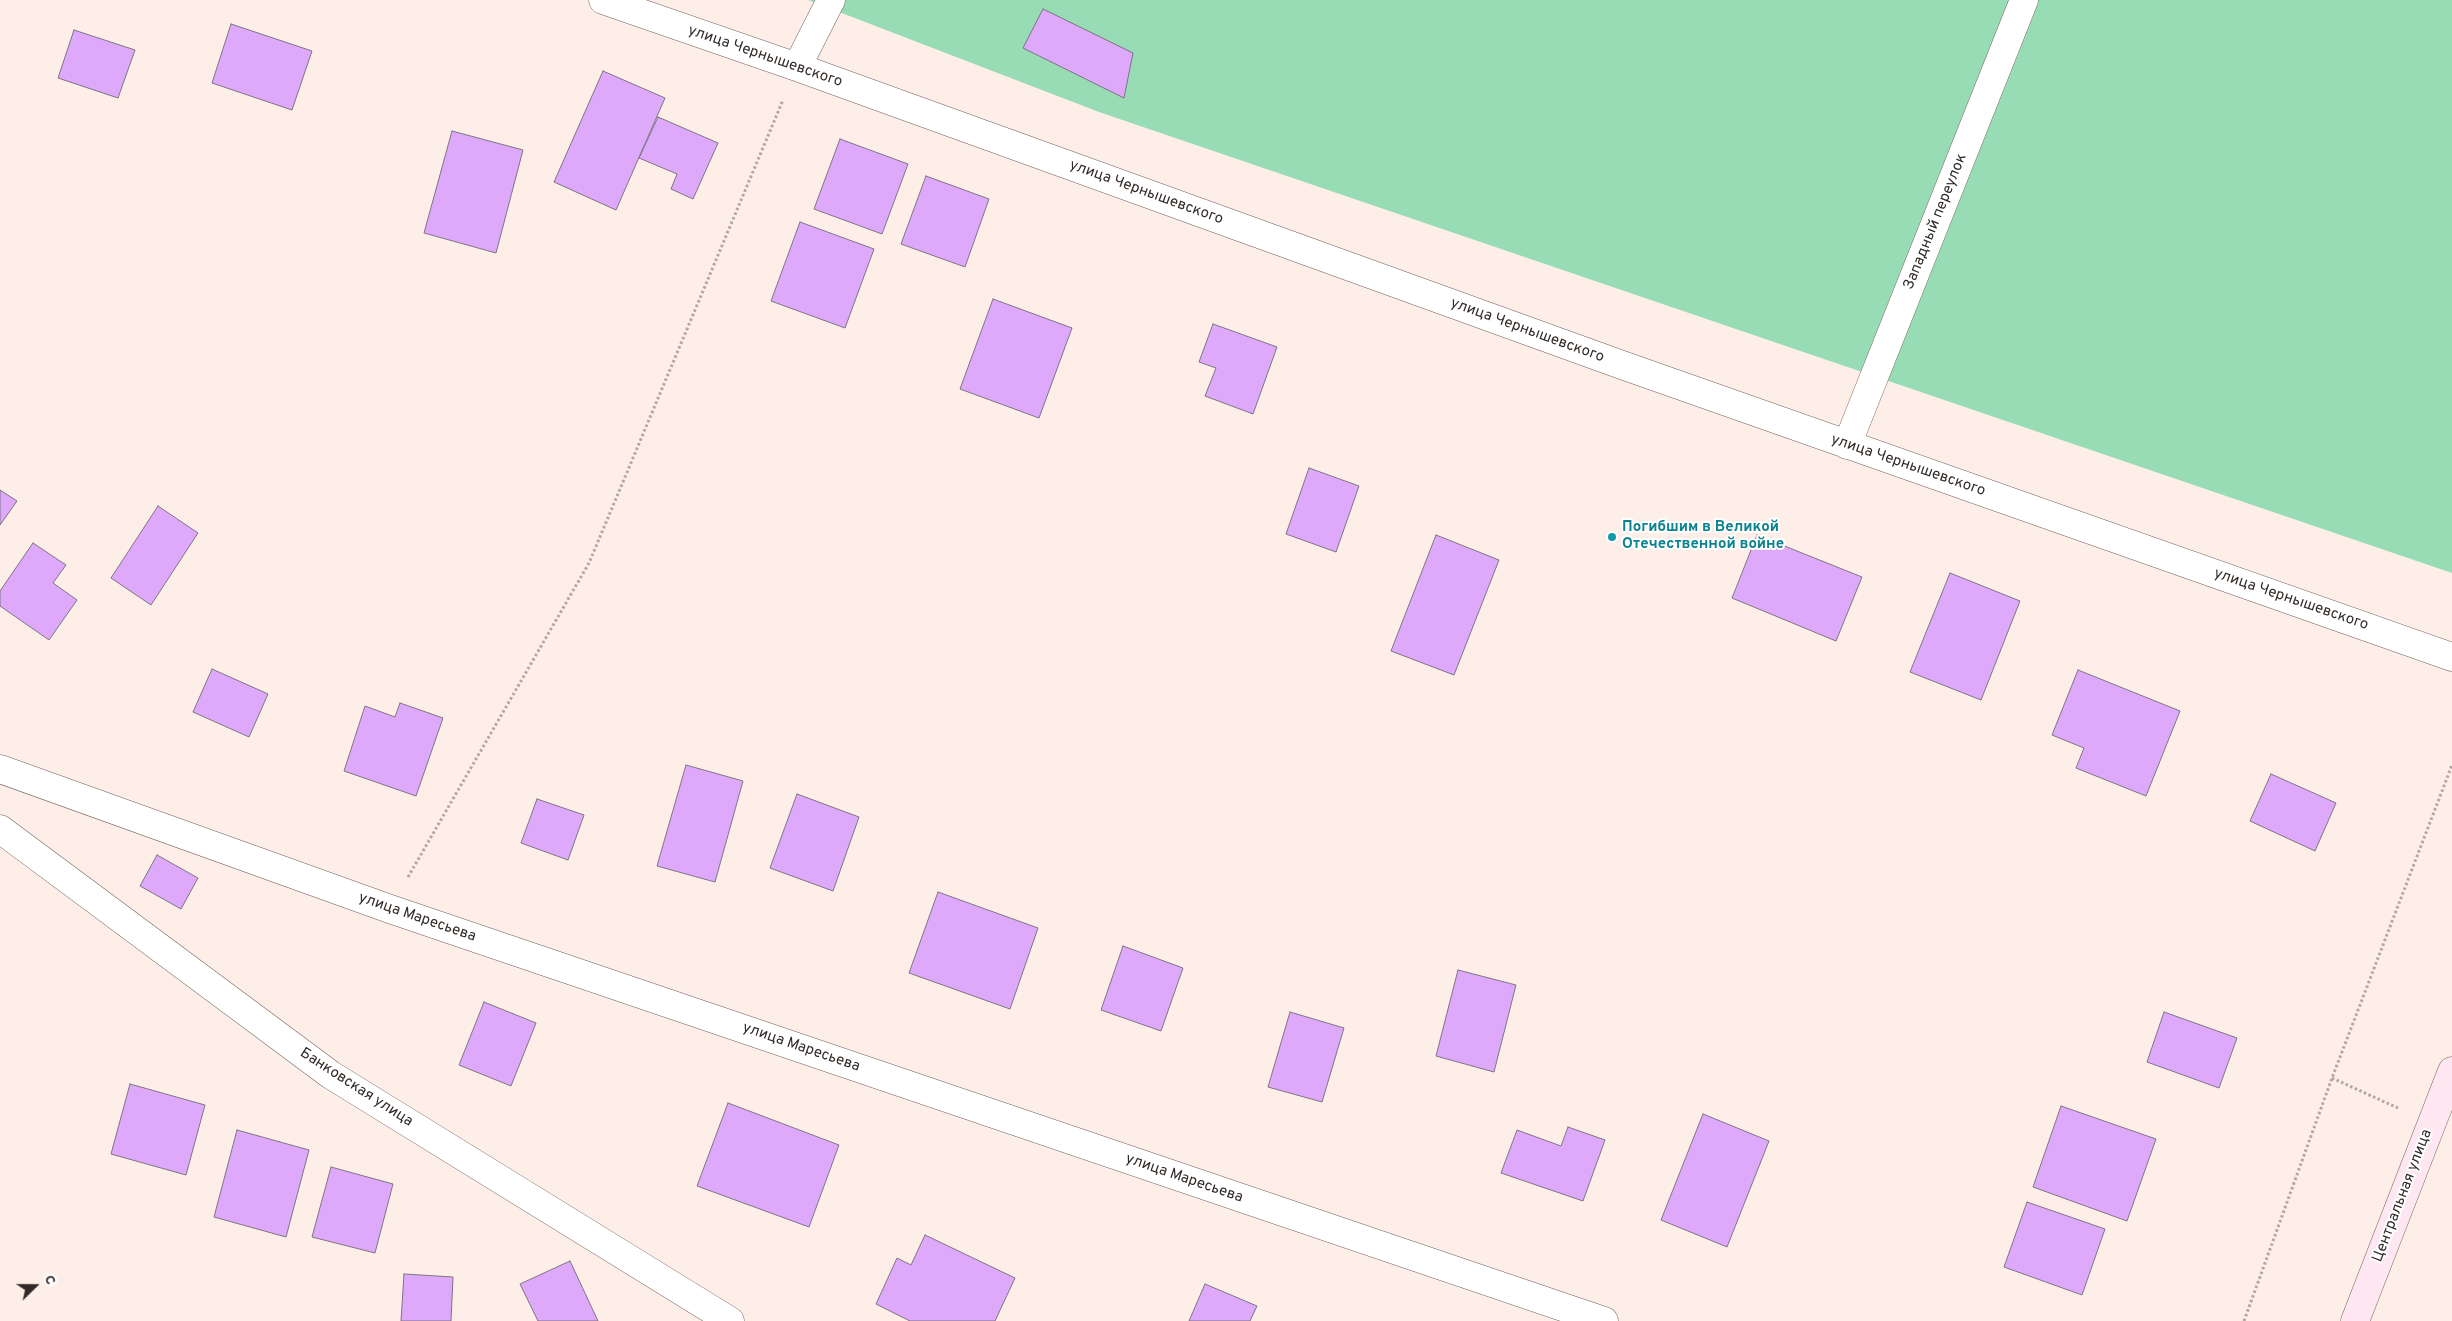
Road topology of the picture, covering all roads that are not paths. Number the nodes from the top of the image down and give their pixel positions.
1 (603, 0) edge
2 (831, 0) edge
3 (2024, 0) edge
4 (797, 68) junction
5 (1847, 444) junction
6 (2452, 657) edge
7 (0, 769) edge
8 (0, 828) edge
9 (2452, 1071) edge
10 (730, 1321) edge
11 (1604, 1321) edge
12 (2355, 1321) edge

1 - 4 street, улица Чернышевского
2 - 4 street
3 - 5 street, Западный переулок
4 - 5 street, улица Чернышевского
5 - 6 street, улица Чернышевского
7 - 11 street, улица Маресьева
8 - 10 street, Банковская улица
9 - 12 street, Центральная улица

